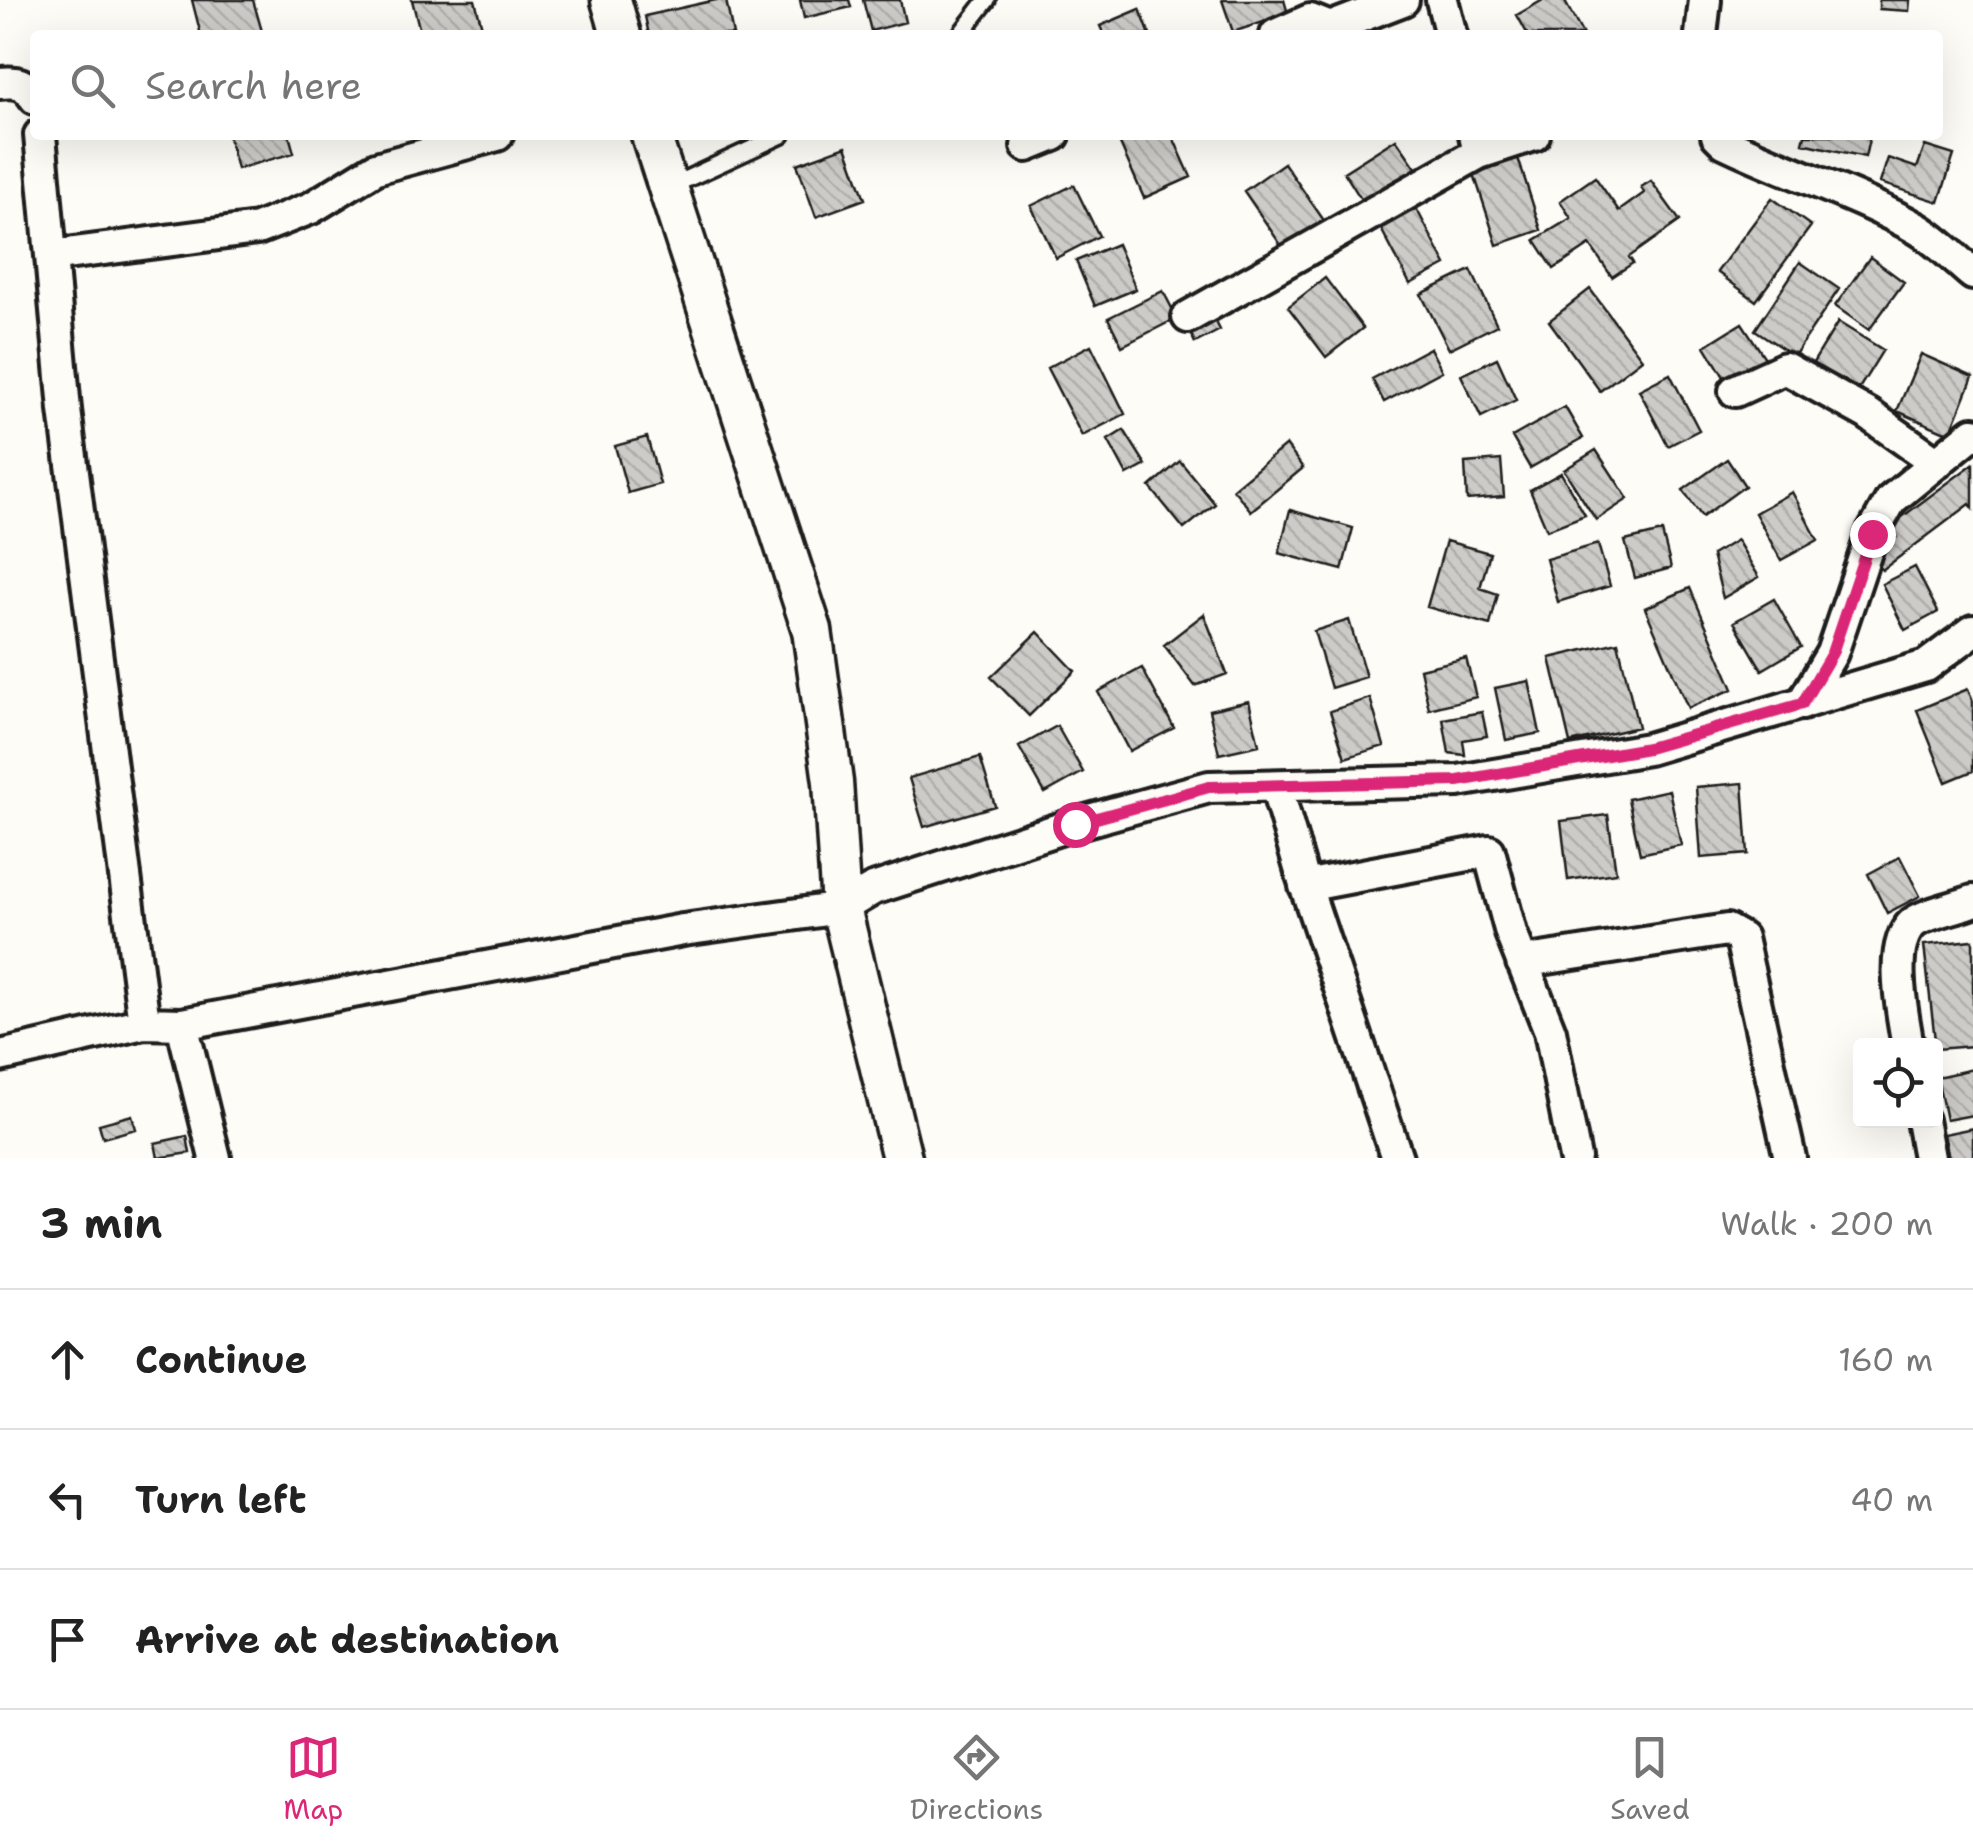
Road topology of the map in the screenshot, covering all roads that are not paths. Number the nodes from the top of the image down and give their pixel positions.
1 (611, 0) edge
2 (987, 0) edge
3 (1403, 0) edge
4 (1442, 0) edge
5 (1705, 0) edge
6 (620, 30) edge
7 (964, 30) edge
8 (1287, 30) edge
9 (1449, 30) edge
10 (1702, 30) edge
11 (0, 83) edge
12 (30, 92) edge
13 (40, 140) edge
14 (479, 140) edge
15 (653, 140) edge
16 (771, 140) edge
17 (1502, 140) edge
18 (1722, 140) edge
19 (1477, 144) edge
20 (667, 188) junction
21 (51, 256) junction
22 (1973, 274) edge
23 (1188, 316) dead end
24 (1735, 391) dead end
25 (1973, 433) edge
26 (1937, 462) junction
27 (1973, 631) edge
28 (1802, 704) junction
29 (1276, 786) junction
30 (1306, 886) junction
31 (1973, 902) edge
32 (841, 908) junction
33 (1522, 962) junction
34 (144, 1024) junction
35 (182, 1024) junction
36 (1907, 1038) edge
37 (0, 1056) edge
38 (1923, 1128) edge
39 (216, 1158) edge
40 (902, 1158) edge
41 (1397, 1158) edge
42 (1575, 1158) edge
43 (1790, 1158) edge
44 (1929, 1158) edge

1 - 6 street
2 - 7 lane
3 - 8 street
4 - 9 street
5 - 10 street
11 - 12 street
13 - 21 street
14 - 21 street
15 - 20 street
16 - 20 lane
17 - 19 street
18 - 22 street
19 - 23 street
20 - 32 street
21 - 34 street
24 - 26 street
25 - 26 street
26 - 28 street
27 - 28 street
28 - 29 street
29 - 30 street
29 - 32 street
30 - 33 street
30 - 41 street
31 - 36 street
32 - 35 street
32 - 40 street
33 - 42 street
33 - 43 street
34 - 35 street
34 - 37 street
35 - 39 street
38 - 44 street

